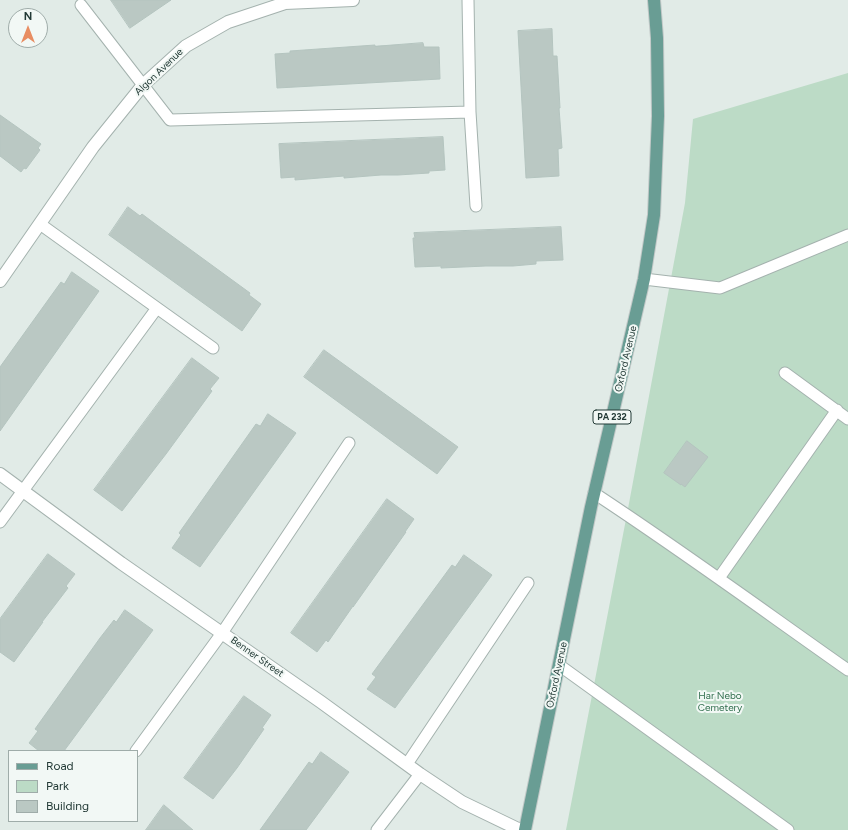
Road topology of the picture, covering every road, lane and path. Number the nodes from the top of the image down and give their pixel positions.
1 (353, 0) edge
2 (468, 0) edge
3 (654, 0) edge
4 (81, 5) dead end
5 (143, 85) junction
6 (470, 112) junction
7 (476, 206) dead end
8 (40, 224) junction
9 (848, 235) edge
10 (644, 279) junction
11 (0, 281) edge
12 (157, 308) junction
13 (213, 348) dead end
14 (785, 373) dead end
15 (837, 410) junction
16 (848, 418) edge
17 (349, 443) dead end
18 (0, 474) edge
19 (23, 491) junction
20 (594, 493) junction
21 (0, 522) edge
22 (719, 578) junction
23 (528, 583) dead end
24 (222, 633) junction
25 (559, 665) junction
26 (848, 670) edge
27 (137, 750) edge
28 (407, 764) junction
29 (420, 774) junction
30 (377, 830) edge
31 (520, 830) edge
32 (525, 830) edge
33 (788, 830) edge

1 - 5 street, Algon Avenue
2 - 6 lane
3 - 10 main road, Oxford Avenue / PA 232
4 - 5 lane
5 - 6 lane
5 - 8 street, Algon Avenue
6 - 7 lane
8 - 11 street, Algon Avenue
8 - 12 lane
9 - 10 lane
10 - 20 main road, Oxford Avenue / PA 232
12 - 13 lane
12 - 19 lane
14 - 15 lane
15 - 16 lane
15 - 22 lane
17 - 24 lane
18 - 19 street, Benner Street
19 - 21 lane
19 - 24 street, Benner Street
20 - 22 lane
20 - 25 main road, Oxford Avenue / PA 232
22 - 26 lane
23 - 28 lane
24 - 27 lane
24 - 28 street, Benner Street
25 - 32 main road, Oxford Avenue / PA 232
25 - 33 lane
28 - 29 street, Benner Street
29 - 30 lane
29 - 31 street, Benner Street

